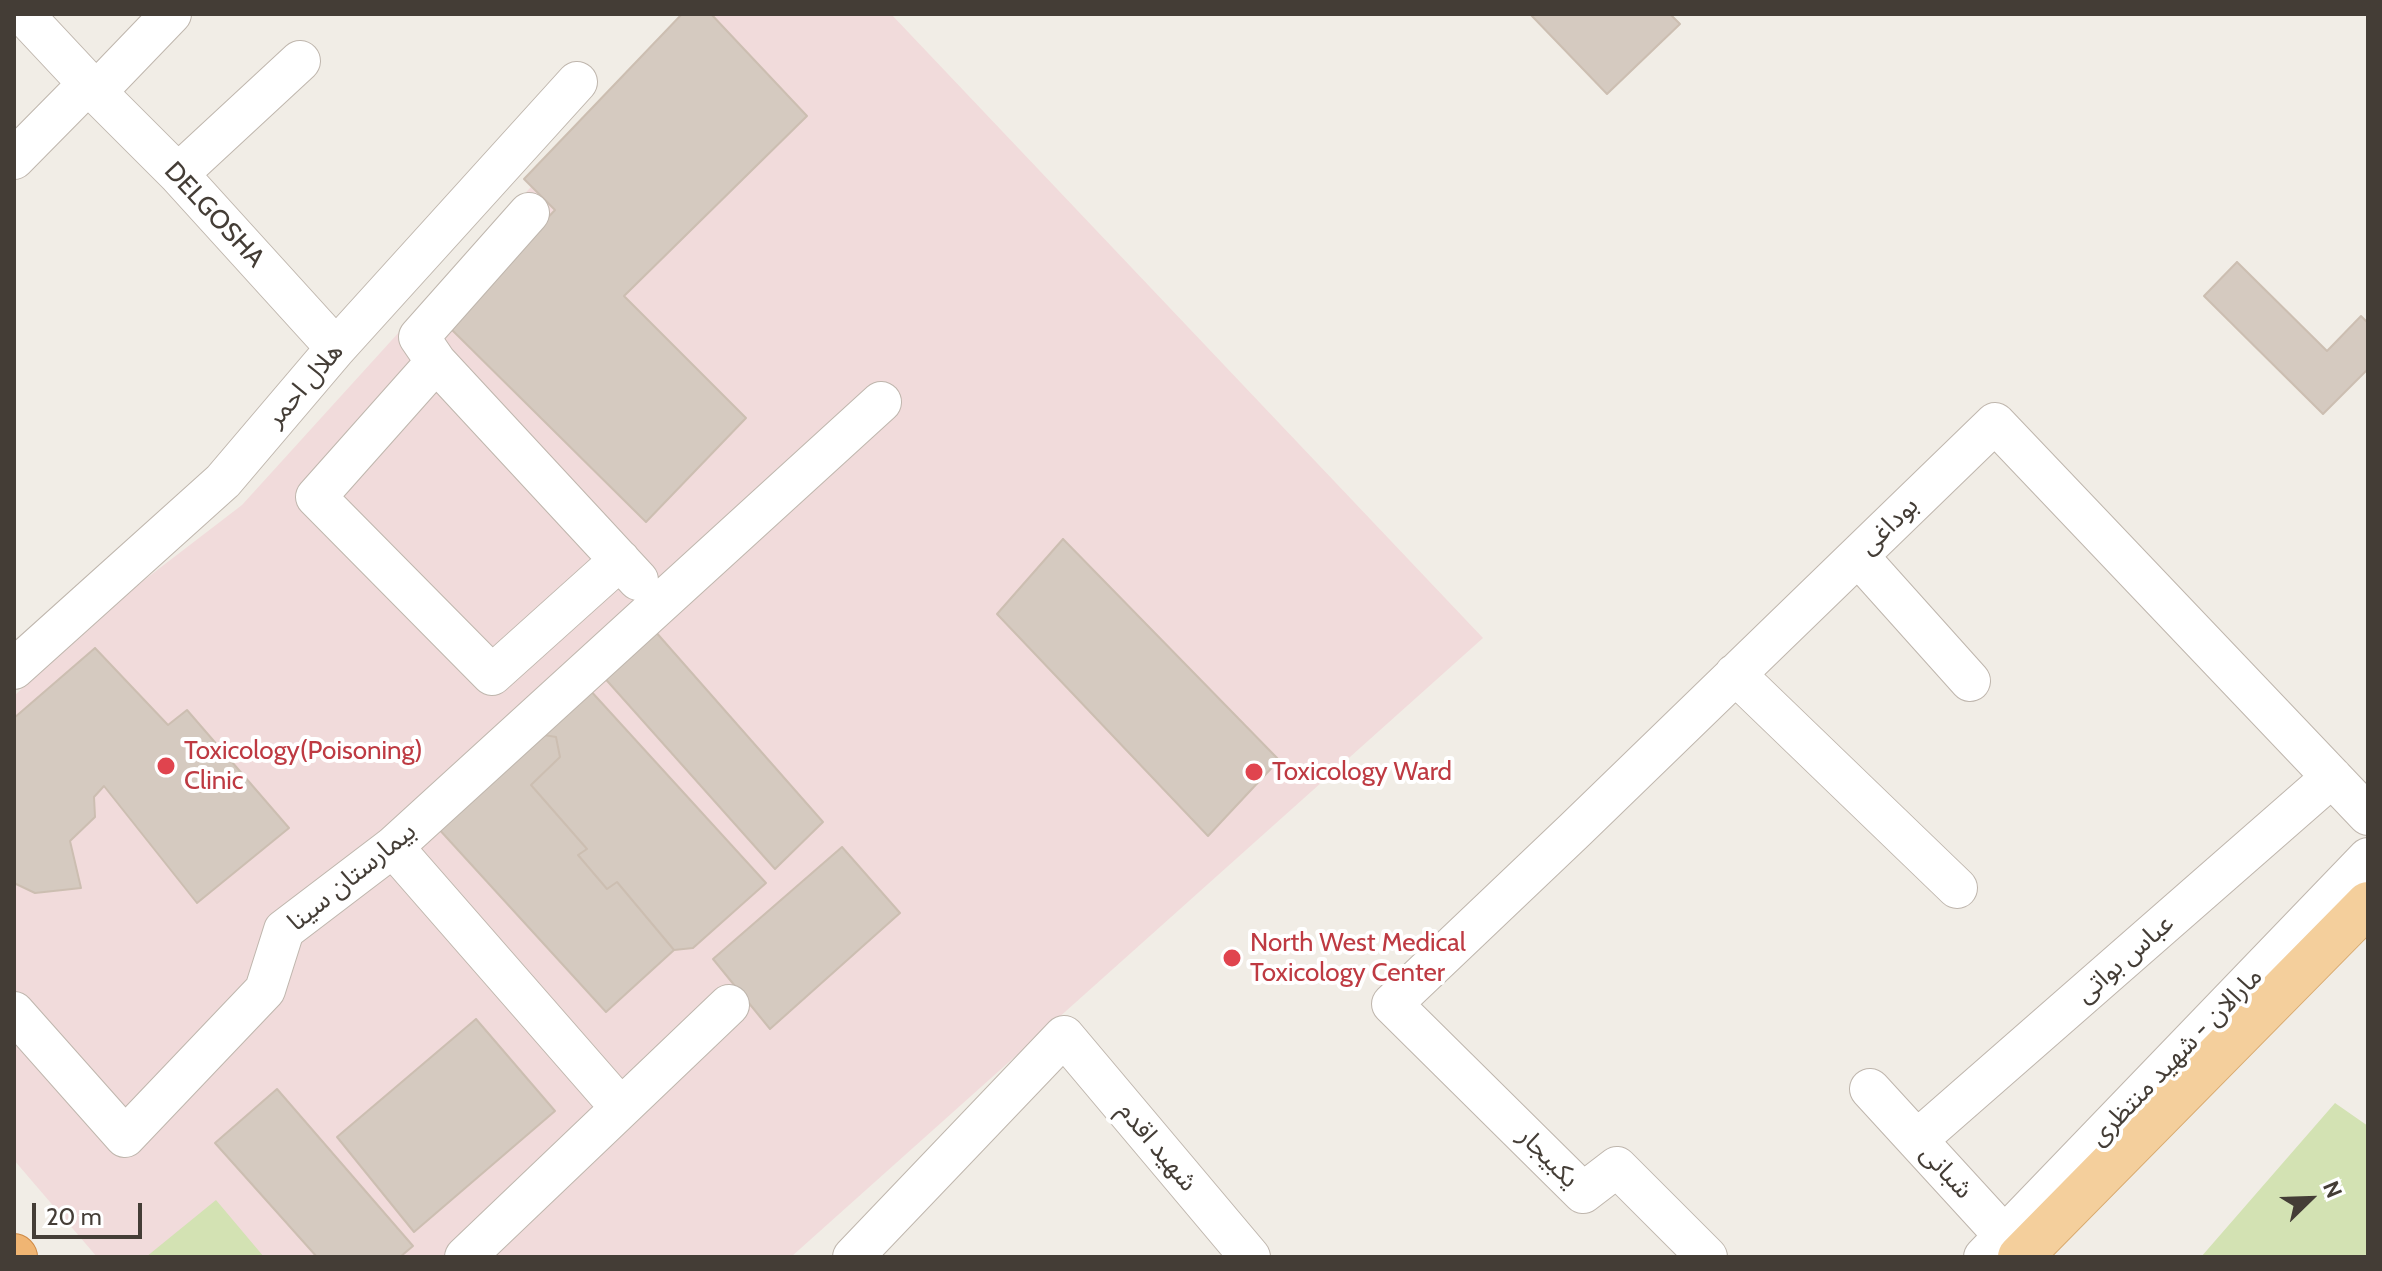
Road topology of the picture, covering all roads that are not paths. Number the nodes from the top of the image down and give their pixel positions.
1 (23, 14) edge
2 (171, 14) edge
3 (300, 61) dead end
4 (577, 82) dead end
5 (92, 88) junction
6 (14, 159) edge
7 (178, 174) junction
8 (529, 213) dead end
9 (336, 348) junction
10 (436, 362) junction
11 (881, 402) dead end
12 (1858, 556) junction
13 (620, 560) junction
14 (660, 603) junction
15 (14, 669) edge
16 (1735, 674) junction
17 (1970, 681) dead end
18 (2332, 777) junction
19 (2368, 815) edge
20 (393, 847) junction
21 (2368, 858) edge
22 (1957, 888) dead end
23 (2368, 904) edge
24 (1392, 1004) joint
25 (729, 1005) dead end
26 (14, 1012) edge
27 (1870, 1089) dead end
28 (621, 1108) junction
29 (1917, 1140) junction
30 (2008, 1251) edge
31 (465, 1257) edge
32 (853, 1257) edge
33 (1250, 1257) edge
34 (1707, 1257) edge

1 - 5 street, DELGOSHA
2 - 5 street
3 - 7 street
4 - 9 street, هلال احمر
5 - 6 street
5 - 7 street, DELGOSHA
7 - 9 street, DELGOSHA
8 - 10 street
9 - 15 street, هلال احمر
10 - 13 street
10 - 13 street
11 - 14 street, بیمارستان سینا
12 - 16 street, بوداغی
12 - 17 street
12 - 18 street, بوداغی
13 - 14 street
14 - 20 street, بیمارستان سینا
16 - 22 street
16 - 24 street, بوداغی
18 - 19 street, بوداغی
18 - 29 street, عباس بواتی
20 - 26 street, بیمارستان سینا
20 - 28 street
21 - 30 street, مارالان - شهید منتظری
23 - 30 main road, مارالان - شهید منتظری
24 - 34 street, یکبیجار
25 - 28 street
27 - 29 street, شبانی
28 - 31 street
29 - 30 street, شبانی
32 - 33 street, شهید اقدم

